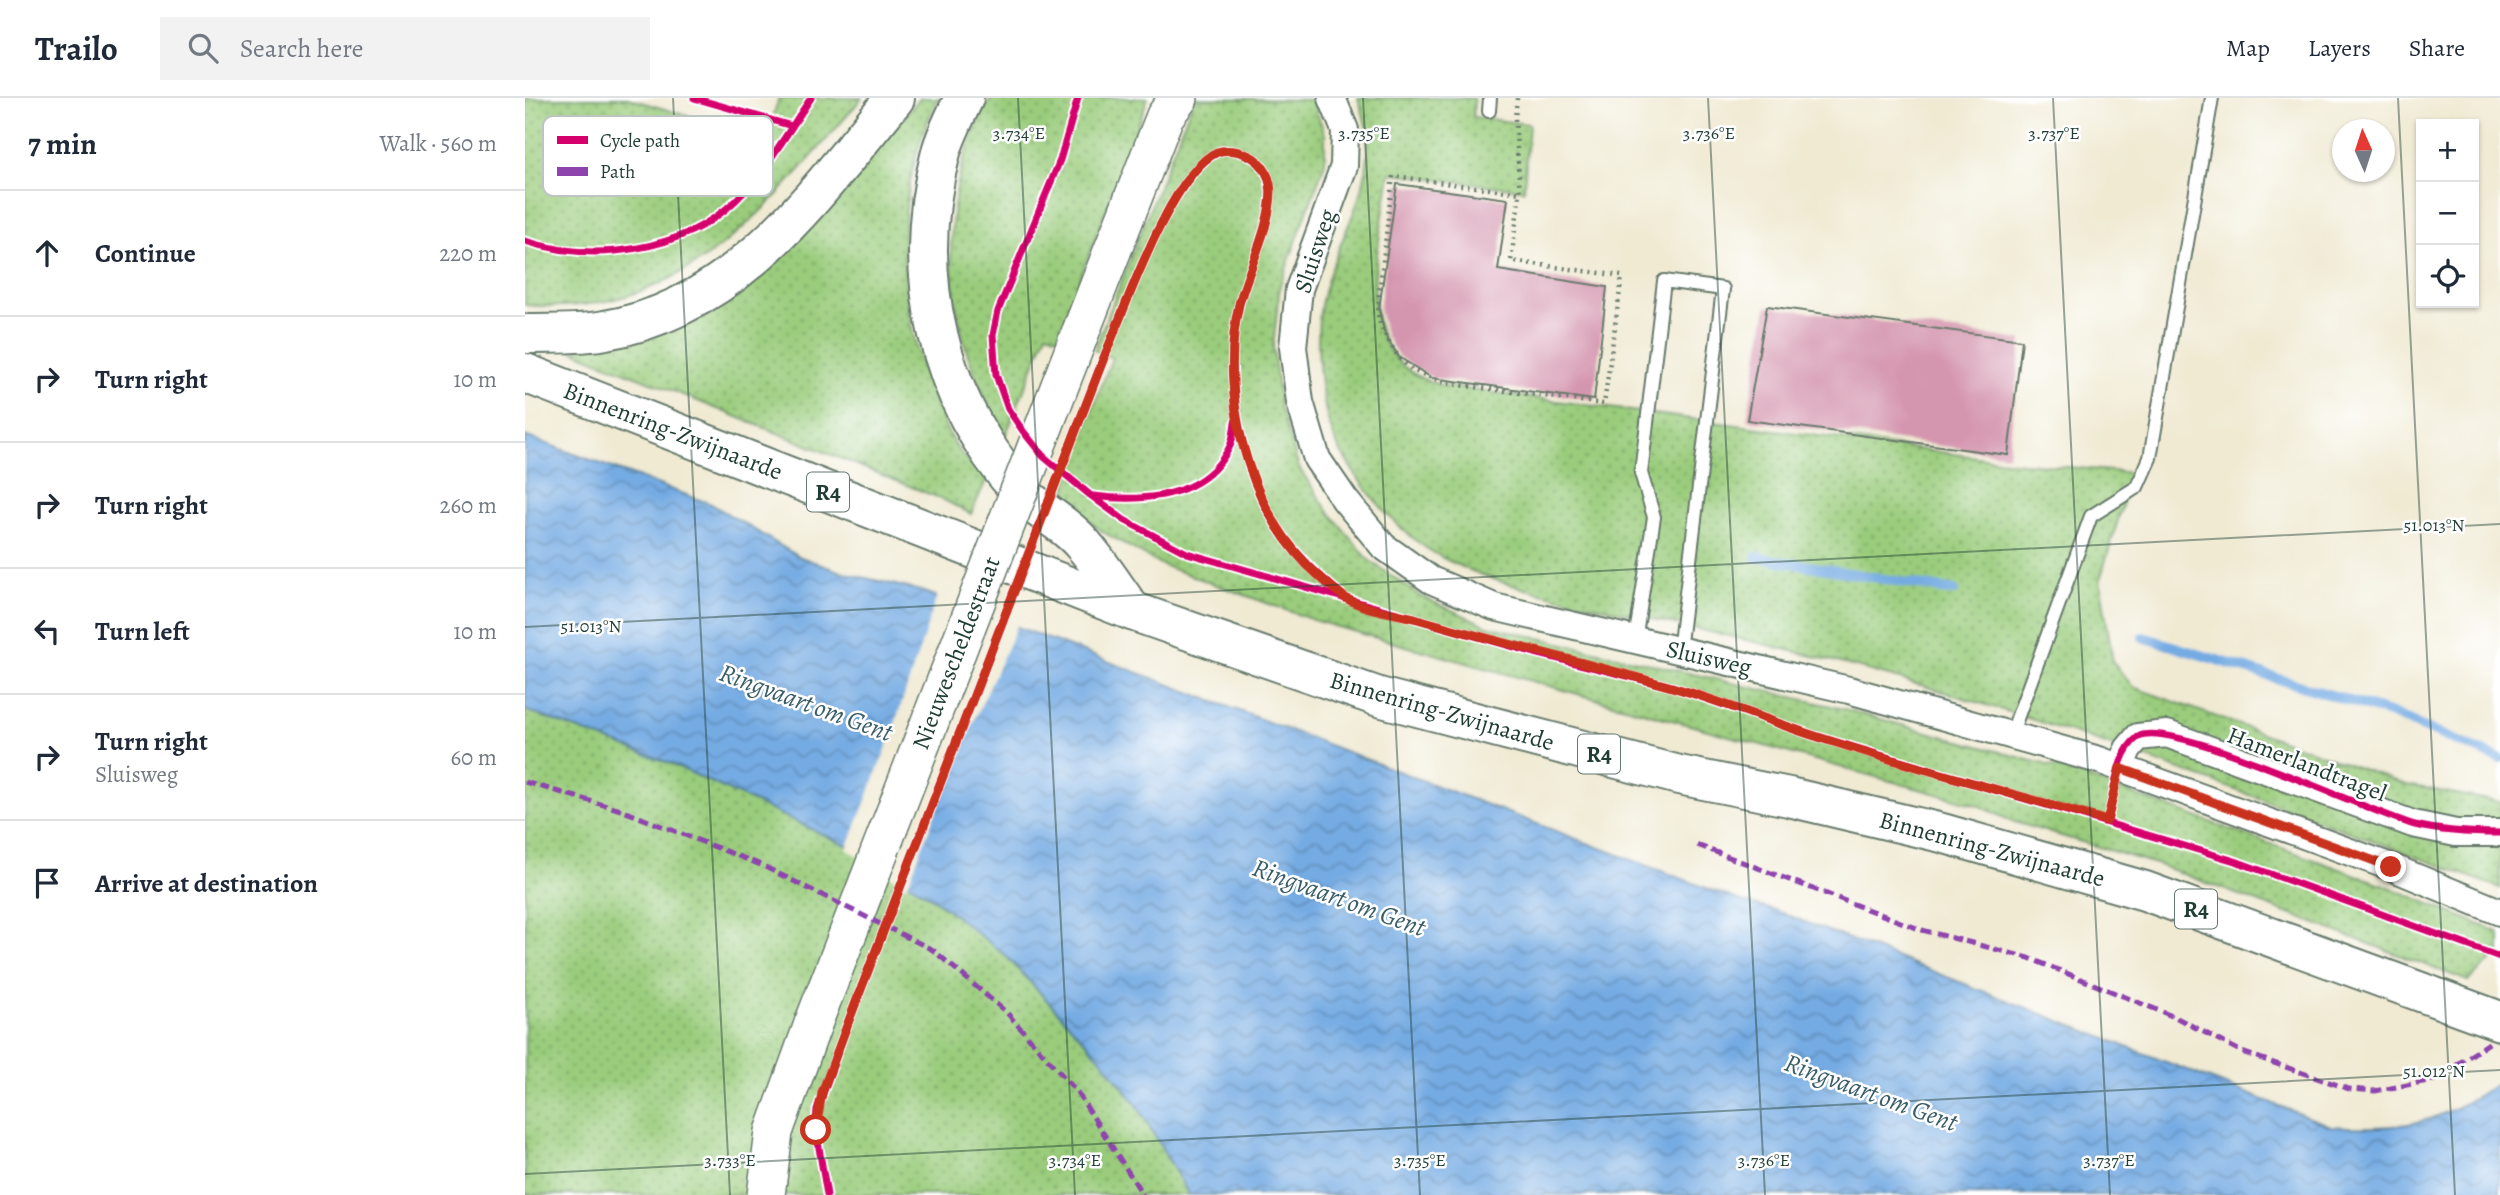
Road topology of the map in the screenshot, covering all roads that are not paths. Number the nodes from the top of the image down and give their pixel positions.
1 (895, 98) edge
2 (964, 98) edge
3 (1332, 98) edge
4 (2212, 98) edge
5 (1170, 104) edge
6 (525, 334) edge
7 (525, 373) edge
8 (1132, 611) junction
9 (1635, 641) junction
10 (1679, 651) junction
11 (2011, 735) junction
12 (2120, 768) junction
13 (2500, 833) edge
14 (2500, 912) edge
15 (2498, 1032) edge
16 (766, 1195) edge

1 - 6 highway
2 - 8 highway
3 - 9 street, Sluisweg
4 - 11 lane
5 - 16 main road, Nieuwescheldestraat, bridge
7 - 8 highway, Binnenring-Zwijnaarde / R4
8 - 15 highway, Binnenring-Zwijnaarde / R4
9 - 10 street, Sluisweg
9 - 10 lane
10 - 11 street, Sluisweg
11 - 12 street, Sluisweg
12 - 13 street, Hamerlandtragel
12 - 14 street, Sluisweg

